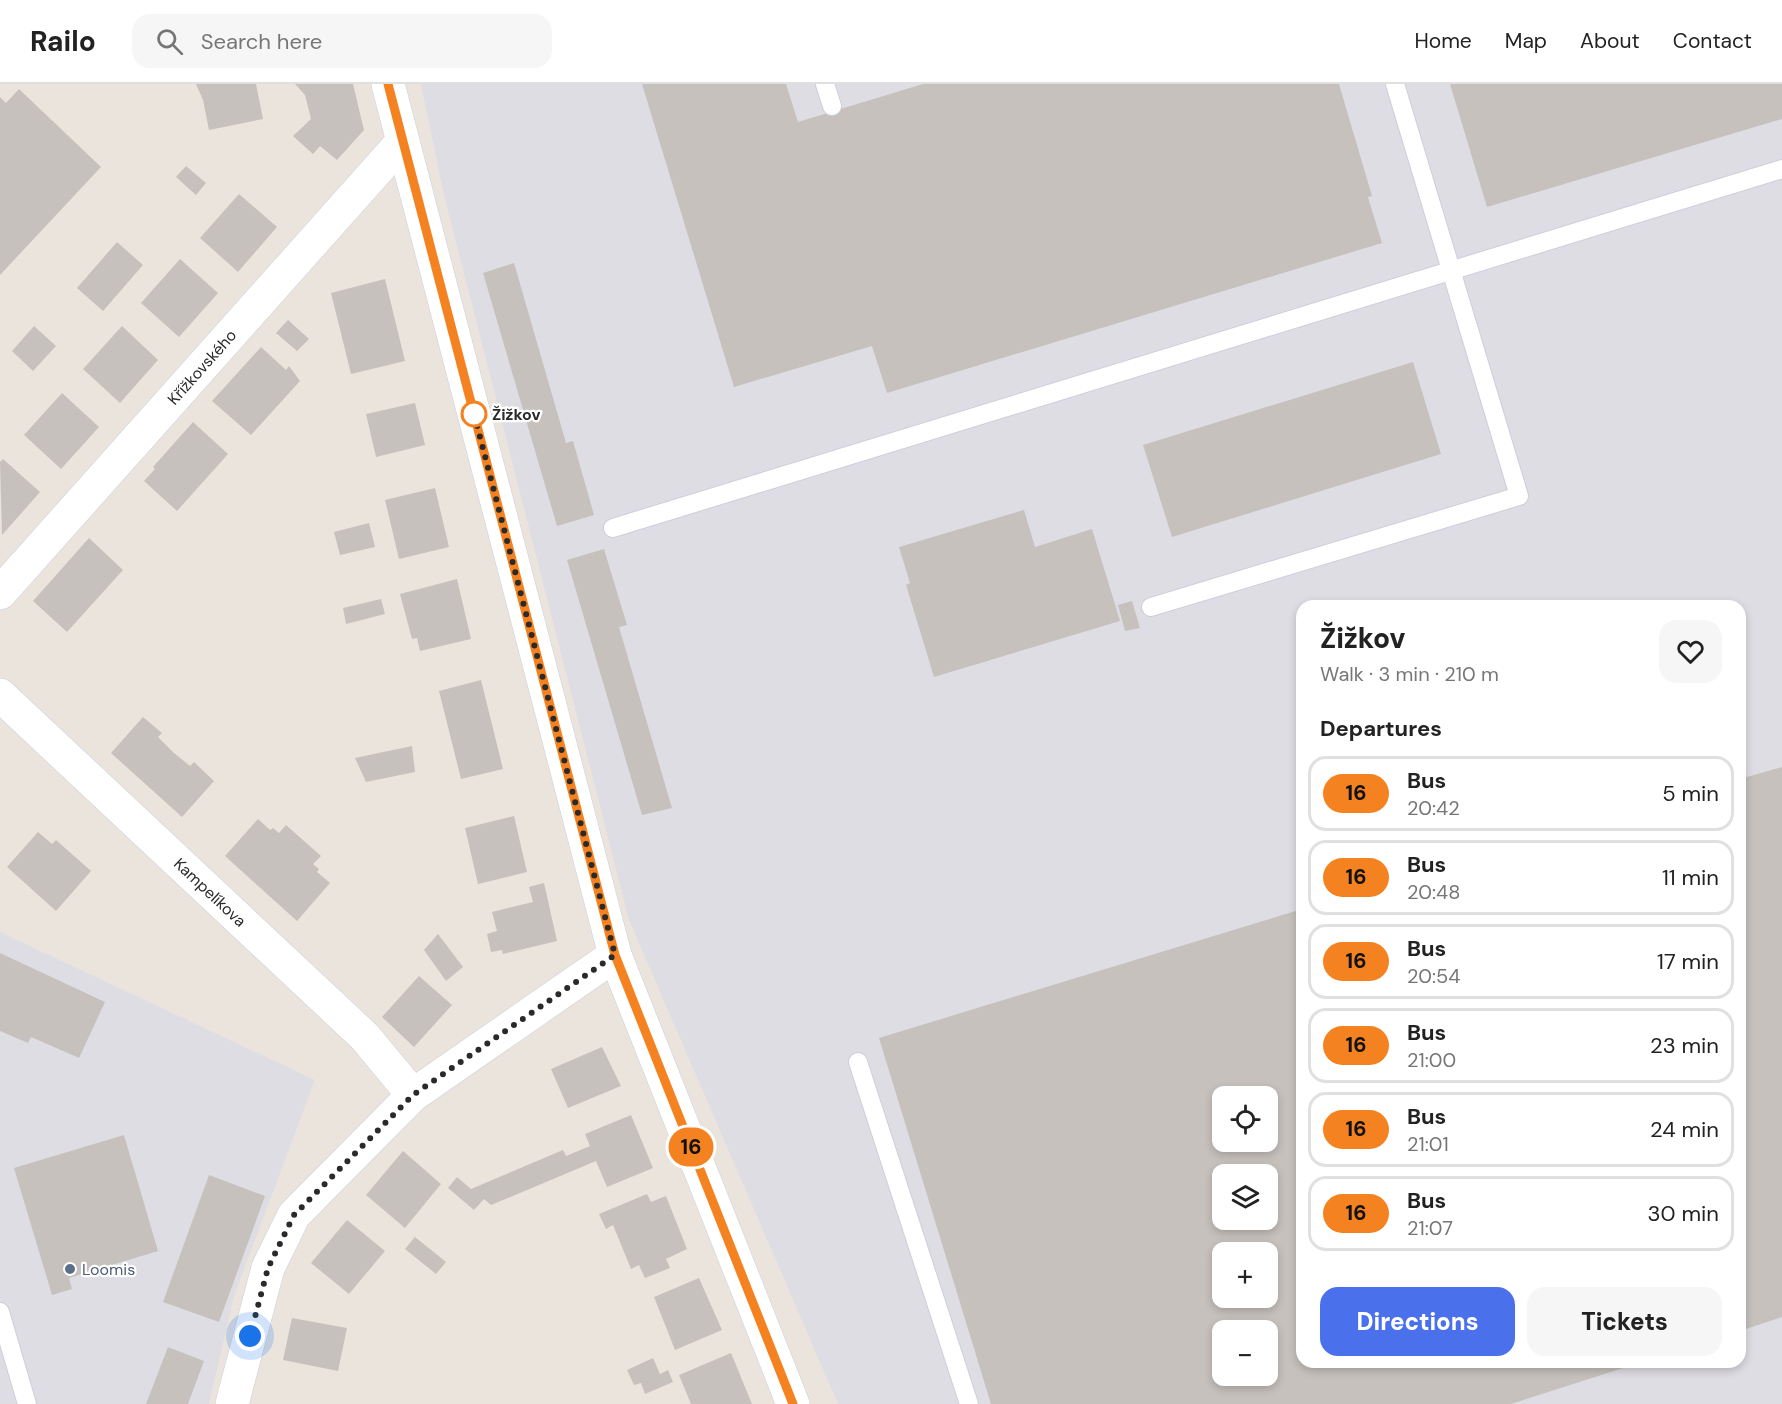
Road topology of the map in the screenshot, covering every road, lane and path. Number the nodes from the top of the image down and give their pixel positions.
1 (388, 84) edge
2 (825, 84) edge
3 (1395, 84) edge
4 (832, 106) dead end
5 (403, 141) junction
6 (1782, 170) edge
7 (1451, 271) junction
8 (613, 528) dead end
9 (0, 593) edge
10 (1151, 607) dead end
11 (0, 695) edge
12 (615, 955) junction
13 (858, 1062) dead end
14 (413, 1095) junction
15 (0, 1312) edge
16 (27, 1404) edge
17 (232, 1404) edge
18 (793, 1404) edge
19 (969, 1404) edge

1 - 5 street
2 - 4 lane
3 - 7 lane
5 - 9 street, Křížkovského
5 - 12 street
6 - 7 lane
7 - 8 lane
7 - 10 lane
11 - 14 street, Kampelíkova
12 - 14 street
12 - 18 street
13 - 19 lane
14 - 17 street
15 - 16 lane

